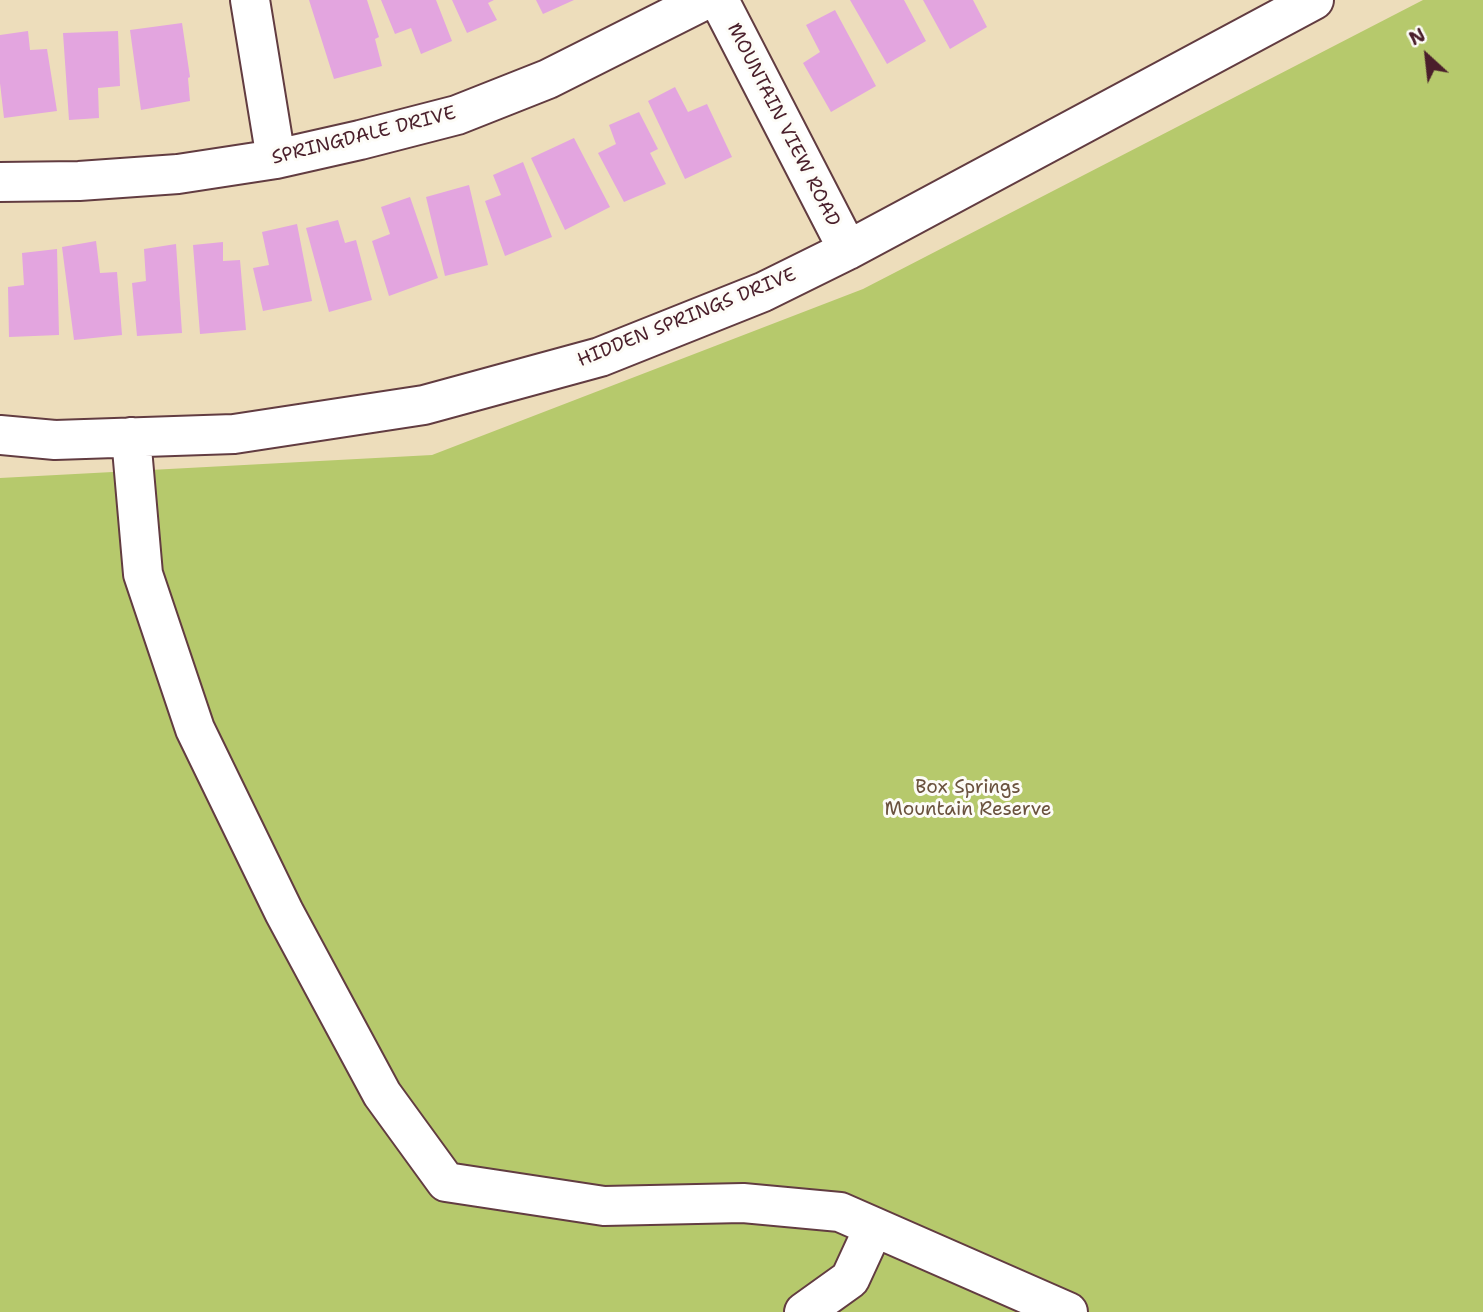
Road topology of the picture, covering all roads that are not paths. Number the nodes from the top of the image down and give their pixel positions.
1 (250, 0) edge
2 (705, 0) edge
3 (719, 0) edge
4 (1314, 0) edge
5 (276, 159) junction
6 (0, 182) edge
7 (848, 250) junction
8 (0, 435) edge
9 (131, 437) junction
10 (874, 1227) junction
11 (804, 1312) edge
12 (1068, 1312) edge

1 - 5 street
2 - 5 street, SPRINGDALE DRIVE
3 - 7 street, MOUNTAIN VIEW ROAD
4 - 7 street, HIDDEN SPRINGS DRIVE
5 - 6 street, SPRINGDALE DRIVE
7 - 9 street, HIDDEN SPRINGS DRIVE
8 - 9 street, HIDDEN SPRINGS DRIVE
9 - 10 street
10 - 11 street
10 - 12 street

